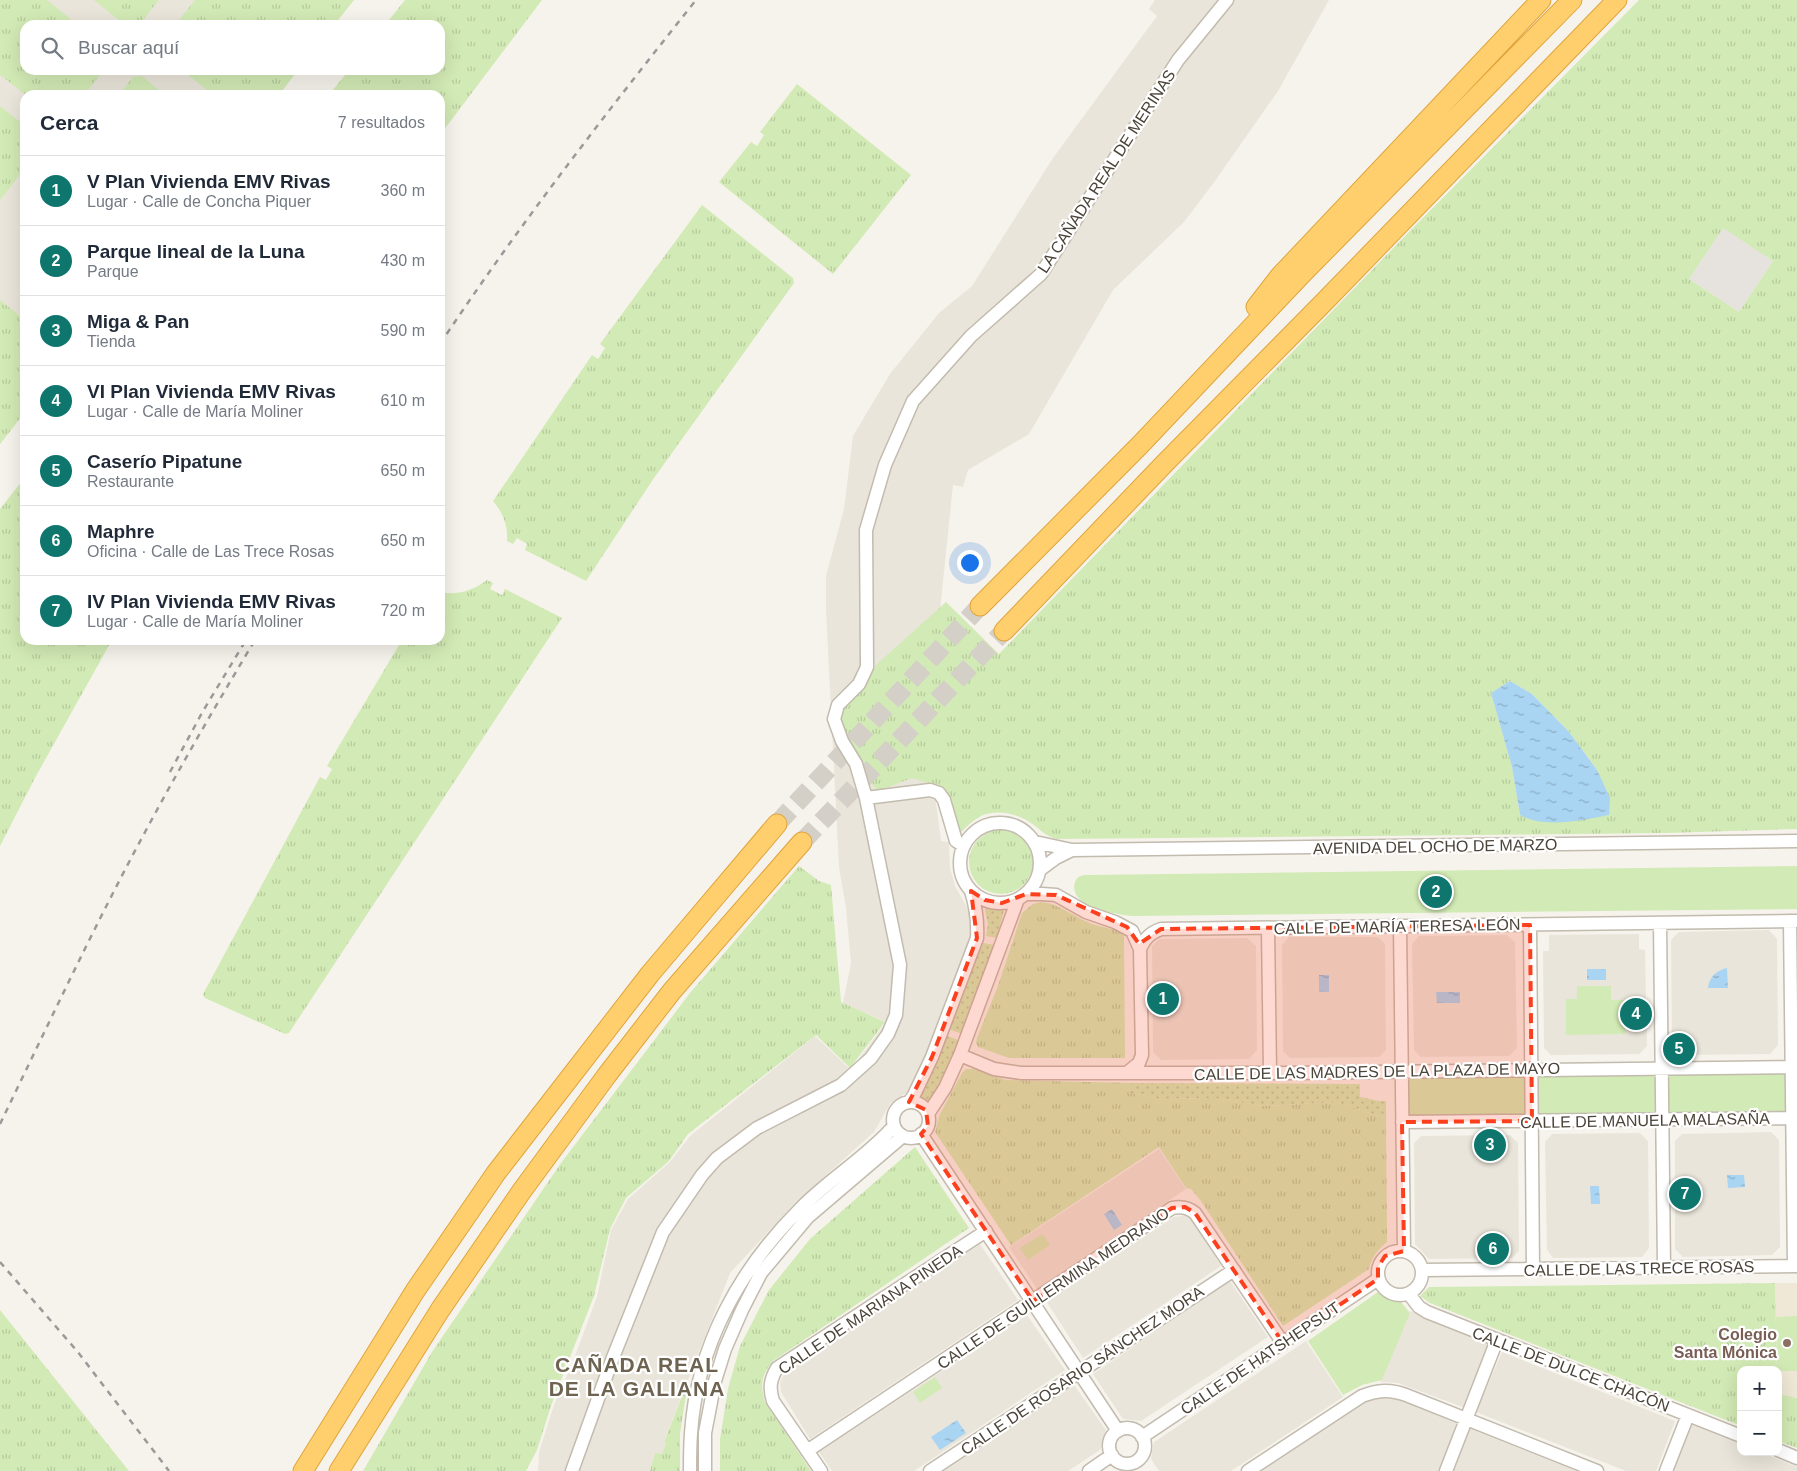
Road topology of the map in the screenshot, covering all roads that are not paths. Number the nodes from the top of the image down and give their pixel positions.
1 (1227, 0) edge
2 (1540, 0) edge
3 (1572, 0) edge
4 (1618, 0) edge
5 (1204, 377) junction
6 (980, 606) tunnel mouth
7 (1004, 631) tunnel mouth
8 (866, 798) junction
9 (777, 824) tunnel mouth
10 (1797, 841) edge
11 (802, 842) tunnel mouth
12 (1035, 842) junction
13 (964, 846) junction
14 (1072, 850) junction
15 (1041, 869) junction
16 (971, 891) junction
17 (1022, 897) junction
18 (1794, 921) edge
19 (1660, 923) junction
20 (1530, 925) junction
21 (1400, 926) junction
22 (1268, 928) junction
23 (1140, 949) junction
24 (960, 1055) junction
25 (1142, 1055) junction
26 (1794, 1067) edge
27 (1661, 1068) junction
28 (1532, 1070) junction
29 (1401, 1071) junction
30 (1128, 1072) junction
31 (1270, 1072) junction
32 (1154, 1074) junction
33 (908, 1102) junction
34 (928, 1114) junction
35 (1795, 1118) edge
36 (1662, 1120) junction
37 (1532, 1121) junction
38 (1402, 1122) junction
39 (894, 1126) junction
40 (922, 1134) junction
41 (903, 1136) junction
42 (986, 1231) junction
43 (1404, 1251) junction
44 (1796, 1266) edge
45 (1664, 1267) junction
46 (1533, 1269) junction
47 (1234, 1270) junction
48 (1422, 1270) junction
49 (1378, 1280) junction
50 (1409, 1294) junction
51 (1032, 1301) junction
52 (1498, 1340) junction
53 (1283, 1343) junction
54 (1080, 1372) junction
55 (1688, 1415) junction
56 (1466, 1419) junction
57 (1118, 1431) junction
58 (1737, 1434) edge
59 (1142, 1436) junction
60 (807, 1452) junction
61 (1782, 1452) edge
62 (1112, 1455) junction
63 (1797, 1458) edge
64 (1141, 1466) edge
65 (303, 1471) edge
66 (339, 1471) edge
67 (572, 1471) edge
68 (690, 1471) edge
69 (705, 1471) edge
70 (820, 1471) edge
71 (930, 1471) edge
72 (1089, 1471) edge
73 (1248, 1471) edge
74 (1446, 1471) edge
75 (1597, 1471) edge
76 (1666, 1471) edge

1 - 8 street, LA CAÑADA REAL DE MERINAS
2 - 5 highway
3 - 5 highway
4 - 7 highway
5 - 6 highway
8 - 13 street
8 - 67 street, LA CAÑADA REAL DE MERINAS
9 - 65 highway
10 - 14 street, AVENIDA DEL OCHO DE MARZO
11 - 66 highway
12 - 13 street
12 - 14 street, AVENIDA DEL OCHO DE MARZO
12 - 15 street
13 - 16 street
14 - 15 street, AVENIDA DEL OCHO DE MARZO
15 - 17 street
16 - 17 street
16 - 33 street
17 - 23 street
17 - 24 street
18 - 19 street, CALLE DE MARÍA TERESA LEÓN
18 - 26 street
19 - 20 street, CALLE DE MARÍA TERESA LEÓN
19 - 27 street
20 - 21 street, CALLE DE MARÍA TERESA LEÓN
20 - 28 street
21 - 22 street, CALLE DE MARÍA TERESA LEÓN
21 - 29 street
22 - 23 street, CALLE DE MARÍA TERESA LEÓN
22 - 31 street
23 - 25 street
24 - 30 street, CALLE DE LAS MADRES DE LA PLAZA DE MAYO
24 - 34 street
25 - 30 street
25 - 32 street
26 - 27 street, CALLE DE LAS MADRES DE LA PLAZA DE MAYO
26 - 35 street
27 - 28 street, CALLE DE LAS MADRES DE LA PLAZA DE MAYO
27 - 36 street
28 - 29 street, CALLE DE LAS MADRES DE LA PLAZA DE MAYO
28 - 37 street
29 - 31 street, CALLE DE LAS MADRES DE LA PLAZA DE MAYO
29 - 38 street
30 - 32 street, CALLE DE LAS MADRES DE LA PLAZA DE MAYO
31 - 32 street, CALLE DE LAS MADRES DE LA PLAZA DE MAYO
33 - 34 street
33 - 39 street
34 - 40 street
35 - 36 street, CALLE DE MANUELA MALASAÑA
35 - 44 street
36 - 37 street, CALLE DE MANUELA MALASAÑA
36 - 45 street
37 - 38 street, CALLE DE MANUELA MALASAÑA
37 - 46 street
38 - 43 street
39 - 41 street
39 - 68 street
40 - 41 street
40 - 42 street
41 - 69 street
42 - 51 street
42 - 60 street, CALLE DE MARIANA PINEDA
43 - 48 street
43 - 49 street
44 - 45 street, CALLE DE LAS TRECE ROSAS
45 - 46 street, CALLE DE LAS TRECE ROSAS
46 - 48 street, CALLE DE LAS TRECE ROSAS
47 - 51 street, CALLE DE GUILLERMINA MEDRANO
47 - 53 street, CALLE DE GUILLERMINA MEDRANO
47 - 54 street, CALLE DE ROSARIO SÁNCHEZ MORA
48 - 50 street
49 - 50 street
49 - 53 street, CALLE DE HATSHEPSUT
50 - 52 street, CALLE DE DULCE CHACÓN
51 - 54 street
51 - 60 street, CALLE DE GUILLERMINA MEDRANO
52 - 55 street, CALLE DE DULCE CHACÓN
52 - 56 street
53 - 59 street, CALLE DE HATSHEPSUT
54 - 57 street
54 - 71 street, CALLE DE ROSARIO SÁNCHEZ MORA
55 - 58 street, CALLE DE DULCE CHACÓN
55 - 76 street
56 - 73 street
56 - 74 street
56 - 75 street
57 - 59 street
57 - 62 street
59 - 64 street
60 - 70 street, CALLE DE MARIANA PINEDA
61 - 63 street
62 - 64 street
62 - 72 street

